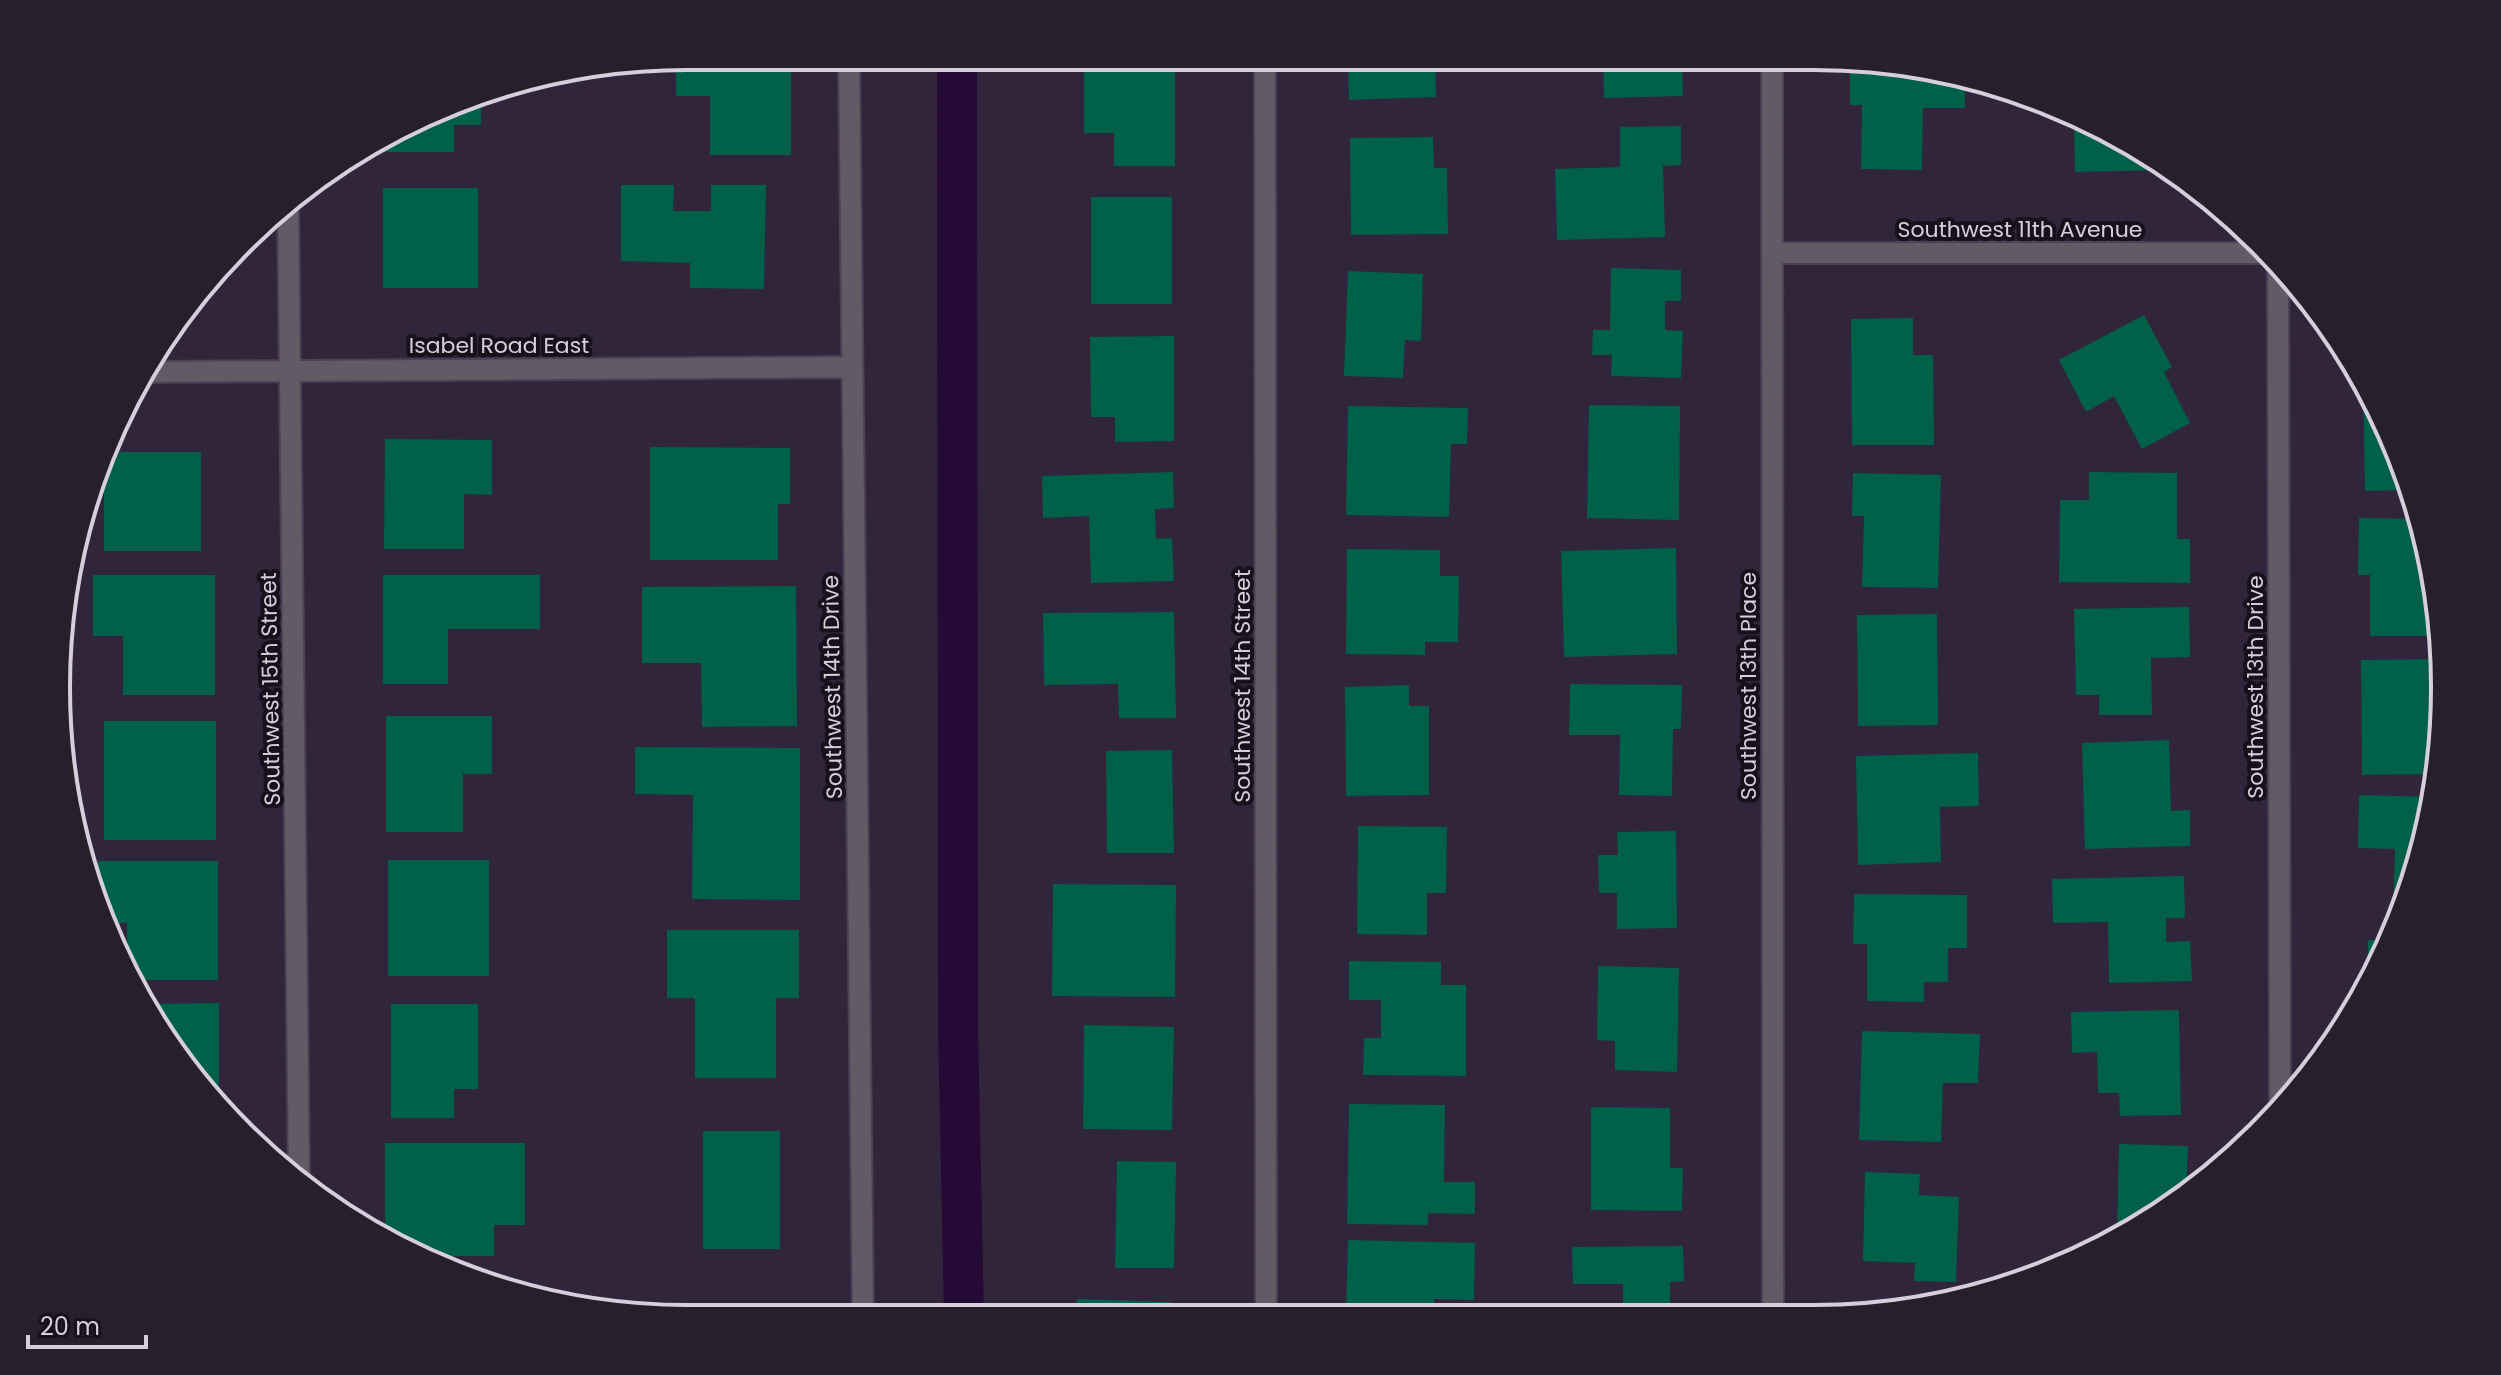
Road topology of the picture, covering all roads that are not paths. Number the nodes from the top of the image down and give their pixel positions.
1 (849, 70) edge
2 (1265, 70) edge
3 (1772, 70) edge
4 (288, 217) edge
5 (1772, 253) junction
6 (2252, 253) edge
7 (2278, 280) edge
8 (852, 367) junction
9 (290, 371) junction
10 (157, 372) edge
11 (2280, 1092) edge
12 (299, 1167) edge
13 (863, 1305) edge
14 (1266, 1305) edge
15 (1773, 1305) edge

1 - 8 street, Southwest 14th Drive
2 - 14 street, Southwest 14th Street
3 - 5 street, Southwest 13th Place
4 - 9 street, Southwest 15th Street
5 - 6 street, Southwest 11th Avenue
5 - 15 street, Southwest 13th Place
7 - 11 street, Southwest 13th Drive
8 - 9 street, Isabel Road East
8 - 13 street, Southwest 14th Drive
9 - 10 street, Isabel Road East
9 - 12 street, Southwest 15th Street

